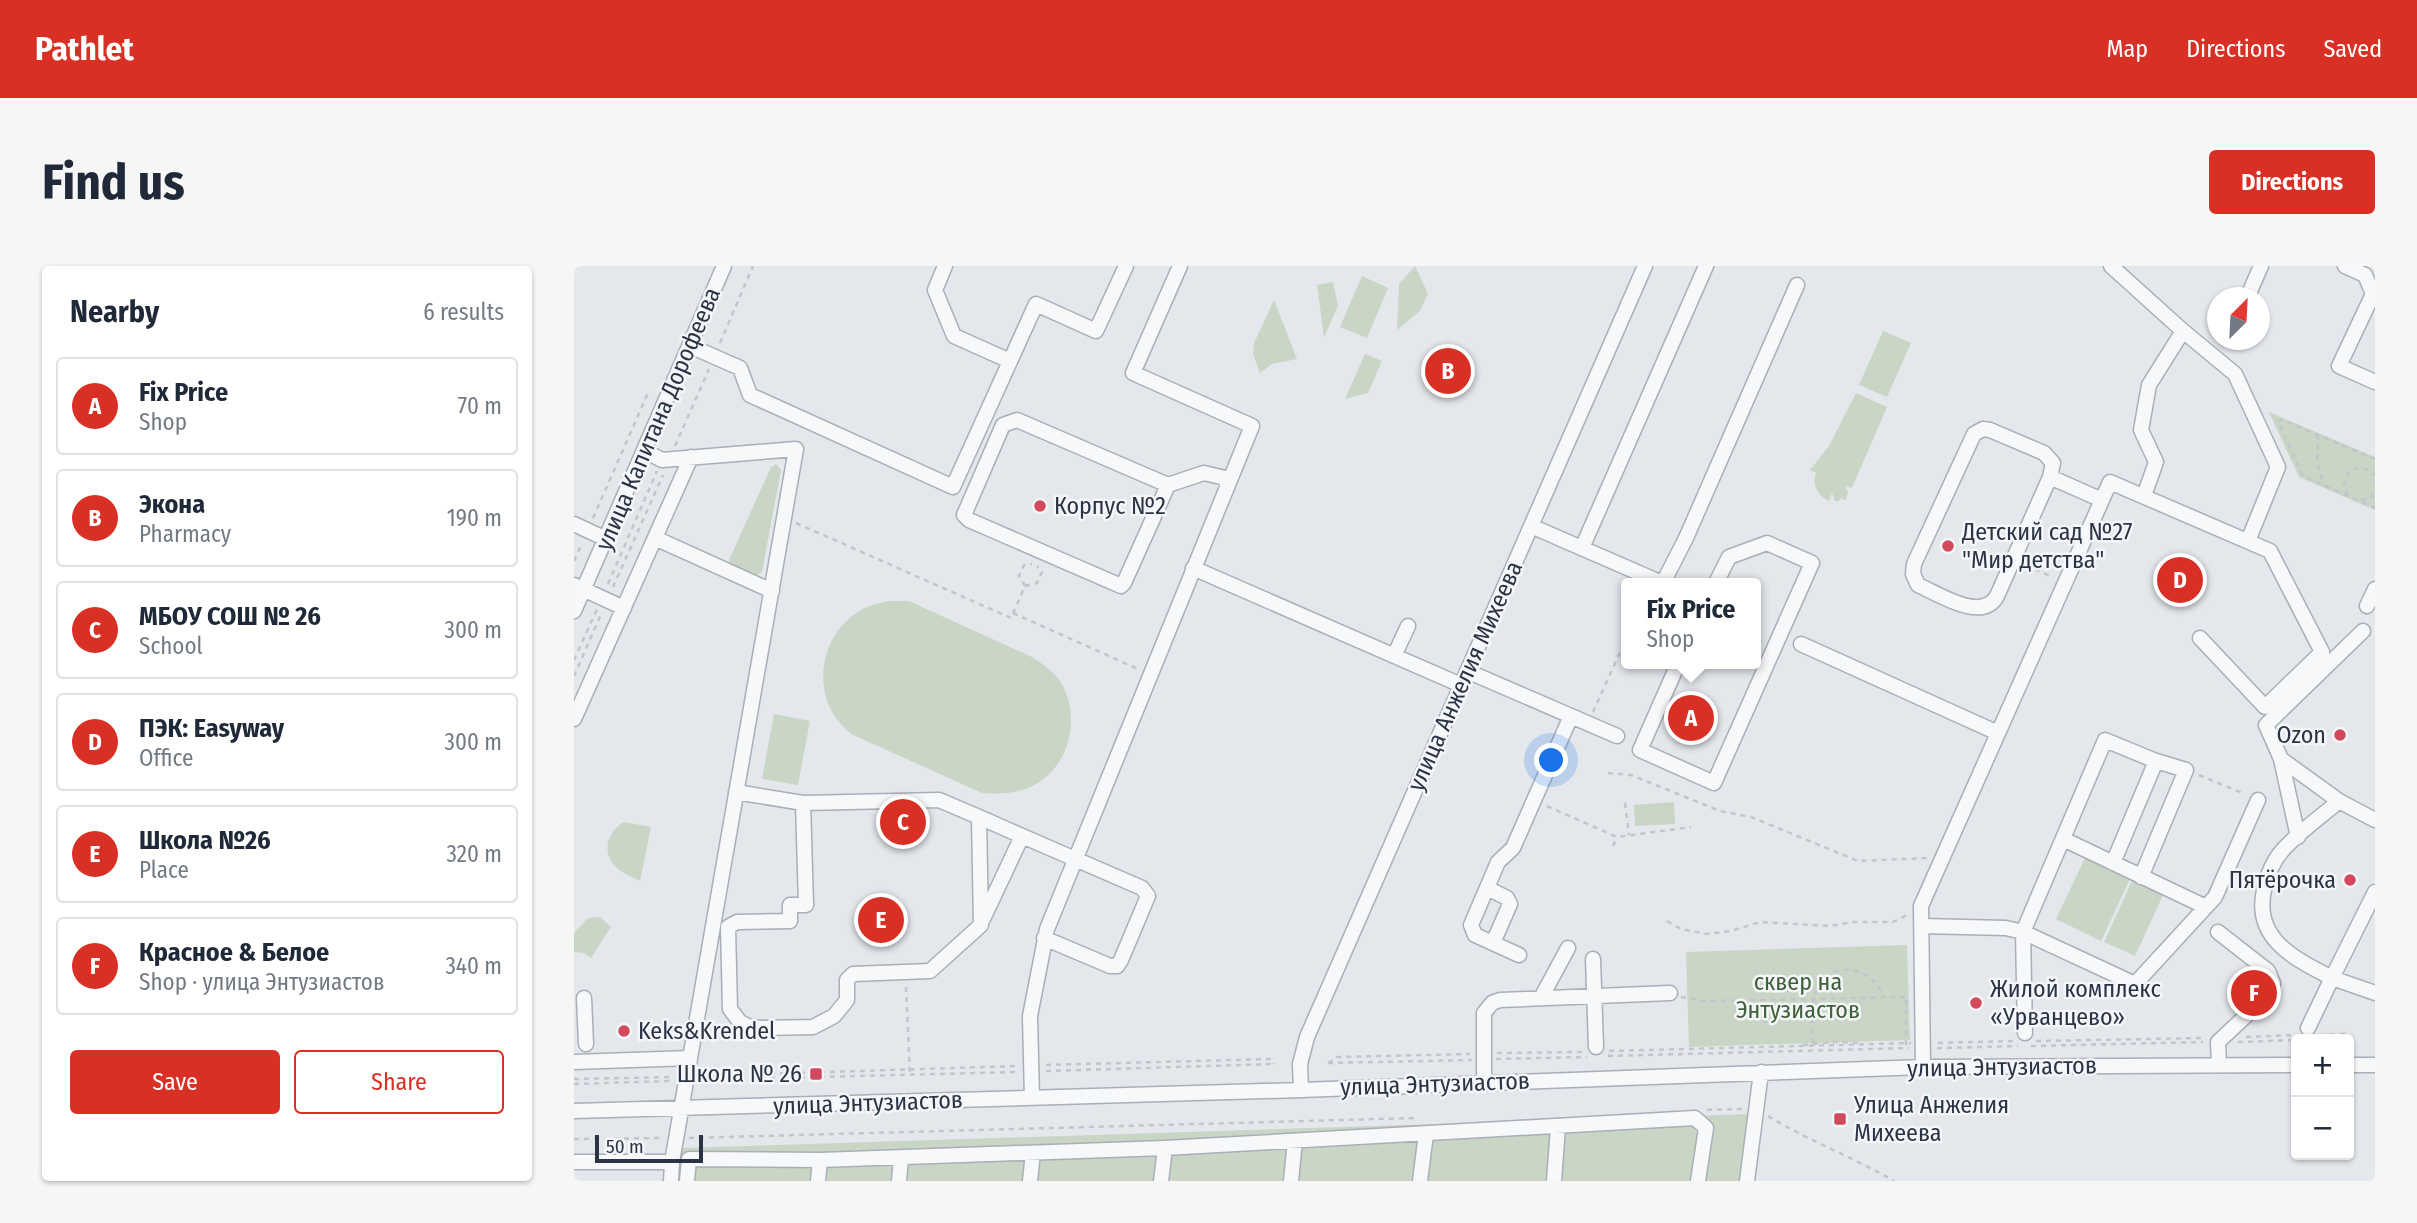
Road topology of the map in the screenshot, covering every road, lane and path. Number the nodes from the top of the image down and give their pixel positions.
1 (724, 266) edge
2 (945, 266) edge
3 (1126, 266) edge
4 (1180, 266) edge
5 (1645, 266) edge
6 (1706, 266) edge
7 (2111, 266) edge
8 (2261, 266) edge
9 (2345, 266) edge
10 (1797, 285) dead end
11 (2252, 287) edge
12 (2183, 331) junction
13 (690, 346) junction
14 (1010, 361) junction
15 (2375, 382) edge
16 (648, 393) dead end
17 (2318, 435) junction
18 (645, 451) junction
19 (691, 457) junction
20 (2375, 459) edge
21 (662, 460) junction
22 (2375, 476) edge
23 (2050, 477) junction
24 (1227, 484) junction
25 (1168, 485) junction
26 (2324, 486) junction
27 (2375, 492) edge
28 (2144, 496) junction
29 (2353, 499) junction
30 (2102, 500) junction
31 (2375, 508) edge
32 (784, 517) junction
33 (1531, 526) junction
34 (581, 527) edge
35 (655, 538) junction
36 (606, 539) junction
37 (2248, 541) junction
38 (1582, 548) junction
39 (2013, 559) junction
40 (574, 561) edge
41 (1193, 568) junction
42 (2050, 576) dead end
43 (1651, 578) edge
44 (1665, 578) edge
45 (1718, 578) edge
46 (1025, 586) junction
47 (579, 587) edge
48 (2375, 589) edge
49 (772, 591) junction
50 (602, 597) junction
51 (2367, 606) dead end
52 (624, 608) junction
53 (574, 611) edge
54 (1013, 613) junction
55 (1408, 625) dead end
56 (2363, 631) dead end
57 (2200, 638) dead end
58 (1801, 644) dead end
59 (1621, 650) edge
60 (1394, 656) junction
61 (574, 660) edge
62 (1676, 669) edge
63 (1467, 671) junction
64 (1150, 674) junction
65 (1461, 685) junction
66 (1571, 716) junction
67 (574, 719) edge
68 (1588, 723) junction
69 (1998, 733) junction
70 (1617, 736) dead end
71 (2281, 759) junction
72 (2156, 761) junction
73 (2186, 770) junction
74 (1608, 774) dead end
75 (736, 792) junction
76 (1534, 800) junction
77 (2258, 800) joint
78 (2339, 801) junction
79 (803, 803) junction
80 (1625, 803) dead end
81 (979, 817) junction
82 (2375, 820) edge
83 (1691, 827) dead end
84 (1629, 835) junction
85 (1022, 836) junction
86 (1617, 837) junction
87 (2298, 837) junction
88 (2063, 839) junction
89 (1613, 846) dead end
90 (1943, 857) junction
91 (1074, 859) junction
92 (2113, 863) junction
93 (2141, 877) junction
94 (1487, 888) junction
95 (2375, 892) edge
96 (1921, 906) junction
97 (2206, 907) junction
98 (1667, 921) dead end
99 (981, 925) junction
100 (1922, 926) junction
101 (2023, 932) junction
102 (2218, 932) dead end
103 (1044, 938) junction
104 (1493, 943) junction
105 (1568, 948) dead end
106 (1519, 955) dead end
107 (1592, 959) dead end
108 (906, 972) junction
109 (2332, 978) junction
110 (1670, 993) joint
111 (2375, 993) edge
112 (1594, 996) junction
113 (1906, 997) junction
114 (1922, 997) junction
115 (584, 998) dead end
116 (1541, 998) junction
117 (1885, 998) junction
118 (1814, 999) junction
119 (1795, 1000) junction
120 (1742, 1001) junction
121 (2311, 1033) junction
122 (2346, 1034) edge
123 (2025, 1038) junction
124 (2220, 1040) junction
125 (2291, 1040) edge
126 (586, 1044) dead end
127 (1813, 1044) junction
128 (1876, 1045) junction
129 (1923, 1045) junction
130 (1906, 1046) junction
131 (1791, 1047) junction
132 (1900, 1049) junction
133 (1597, 1050) junction
134 (1769, 1052) junction
135 (1484, 1057) junction
136 (690, 1058) junction
137 (574, 1062) edge
138 (1328, 1063) dead end
139 (1274, 1064) dead end
140 (2219, 1065) junction
141 (2291, 1065) edge
142 (2354, 1065) edge
143 (2375, 1065) edge
144 (1923, 1067) junction
145 (910, 1069) junction
146 (1031, 1069) junction
147 (1761, 1072) junction
148 (910, 1075) junction
149 (686, 1079) junction
150 (574, 1081) edge
151 (1484, 1082) junction
152 (1301, 1090) junction
153 (1032, 1098) junction
154 (681, 1108) junction
155 (1756, 1108) junction
156 (1701, 1110) dead end
157 (574, 1111) edge
158 (1426, 1118) dead end
159 (1558, 1127) junction
160 (1426, 1135) junction
161 (677, 1138) junction
162 (574, 1139) edge
163 (1295, 1140) junction
164 (1165, 1148) junction
165 (1033, 1153) junction
166 (901, 1158) junction
167 (820, 1160) junction
168 (672, 1162) junction
169 (574, 1163) edge
170 (671, 1181) edge
171 (687, 1181) edge
172 (818, 1181) edge
173 (899, 1181) edge
174 (1030, 1181) edge
175 (1161, 1181) edge
176 (1291, 1181) edge
177 (1420, 1181) edge
178 (1554, 1181) edge
179 (1698, 1181) edge
180 (1747, 1181) edge
181 (1894, 1181) edge

1 - 13 street, улица Капитана Дорофеева
2 - 14 street
3 - 14 street
4 - 24 street
5 - 33 street, улица Анжелия Михеева
6 - 38 street
7 - 12 street
8 - 11 street
9 - 15 street
10 - 44 street
12 - 28 street
12 - 37 street
13 - 14 street
13 - 18 street, улица Капитана Дорофеева
16 - 34 path
17 - 20 path
17 - 26 path
17 - 26 path
18 - 21 street
18 - 36 street, улица Капитана Дорофеева
19 - 21 street
19 - 32 street
19 - 35 street
21 - 50 path
22 - 29 path
23 - 30 street
23 - 39 street
23 - 39 street
24 - 25 street
24 - 41 street
25 - 25 street
26 - 29 path
27 - 29 path
28 - 30 street
28 - 37 street
29 - 31 path
30 - 69 street
32 - 49 street
32 - 54 path
33 - 38 street
33 - 63 street, улица Анжелия Михеева
34 - 36 street
34 - 40 path
35 - 49 street
35 - 52 street
36 - 47 street, улица Капитана Дорофеева
37 - 57 street
38 - 43 street
39 - 42 path
41 - 60 street
41 - 64 street
45 - 62 street
46 - 46 path
46 - 54 path
47 - 50 street
47 - 53 street, улица Капитана Дорофеева
48 - 51 street
49 - 75 street
50 - 52 street
50 - 61 path
52 - 67 street
54 - 64 path
55 - 60 street
56 - 71 street
58 - 69 street
59 - 68 path
60 - 65 street
63 - 65 street, улица Анжелия Михеева
63 - 66 street
64 - 91 street
65 - 152 street, улица Анжелия Михеева
66 - 68 street
66 - 76 street
68 - 70 street
69 - 90 street
71 - 78 street
71 - 87 street
72 - 73 street
72 - 88 street
72 - 92 street
73 - 77 path
73 - 93 street
74 - 90 path
75 - 79 street
75 - 136 street
76 - 86 path
76 - 94 street
77 - 97 street
78 - 82 street
78 - 87 street
79 - 81 street
79 - 108 street
80 - 84 path
81 - 85 street
81 - 99 street
83 - 84 path
84 - 86 path
85 - 91 street
85 - 99 street
86 - 89 path
87 - 109 street
88 - 92 street
88 - 101 street
90 - 96 street
91 - 103 street
91 - 103 street
92 - 93 street
93 - 97 street
94 - 104 street
94 - 104 street
95 - 109 street
96 - 98 path
96 - 100 street
97 - 101 street
99 - 108 street
100 - 101 street
100 - 114 street
101 - 123 street
102 - 124 street
103 - 146 street
104 - 106 street
105 - 116 street
107 - 112 street
108 - 145 path
109 - 111 street
109 - 121 street
110 - 112 street
110 - 120 path
112 - 116 street
112 - 133 street
113 - 114 path
113 - 117 path
113 - 130 path
114 - 129 street
115 - 126 street
116 - 135 street
117 - 118 path
117 - 118 path
118 - 119 path
118 - 127 path
119 - 120 path
119 - 120 path
121 - 122 path
121 - 124 path
123 - 124 path
123 - 129 path
124 - 125 path
124 - 129 path
124 - 140 street
127 - 128 path
127 - 131 path
128 - 130 path
128 - 131 path
128 - 132 path
129 - 130 path
129 - 144 street
130 - 132 path
131 - 133 path
131 - 134 path
132 - 134 path
133 - 135 path
134 - 135 path
135 - 138 path
135 - 151 street
136 - 137 street
136 - 149 street
139 - 146 path
140 - 141 street, улица Энтузиастов
140 - 144 street, улица Энтузиастов
142 - 143 street
144 - 147 street, улица Энтузиастов
145 - 146 path
145 - 148 path
145 - 149 path
146 - 148 path
146 - 153 street
147 - 151 street, улица Энтузиастов
147 - 155 street
148 - 149 path
149 - 150 path
149 - 154 street
151 - 152 street, улица Энтузиастов
152 - 153 street, улица Энтузиастов
153 - 154 street, улица Энтузиастов
154 - 157 street, улица Энтузиастов
154 - 161 street
155 - 156 path
155 - 180 street
155 - 181 path
158 - 161 path
159 - 160 street
159 - 178 street
159 - 179 street
160 - 163 street
160 - 177 street
161 - 162 path
161 - 168 street
163 - 164 street
163 - 176 street
164 - 165 street
164 - 175 street
165 - 166 street
165 - 174 street
166 - 167 street
166 - 173 street
167 - 171 street
167 - 172 street
168 - 169 street
168 - 170 street

